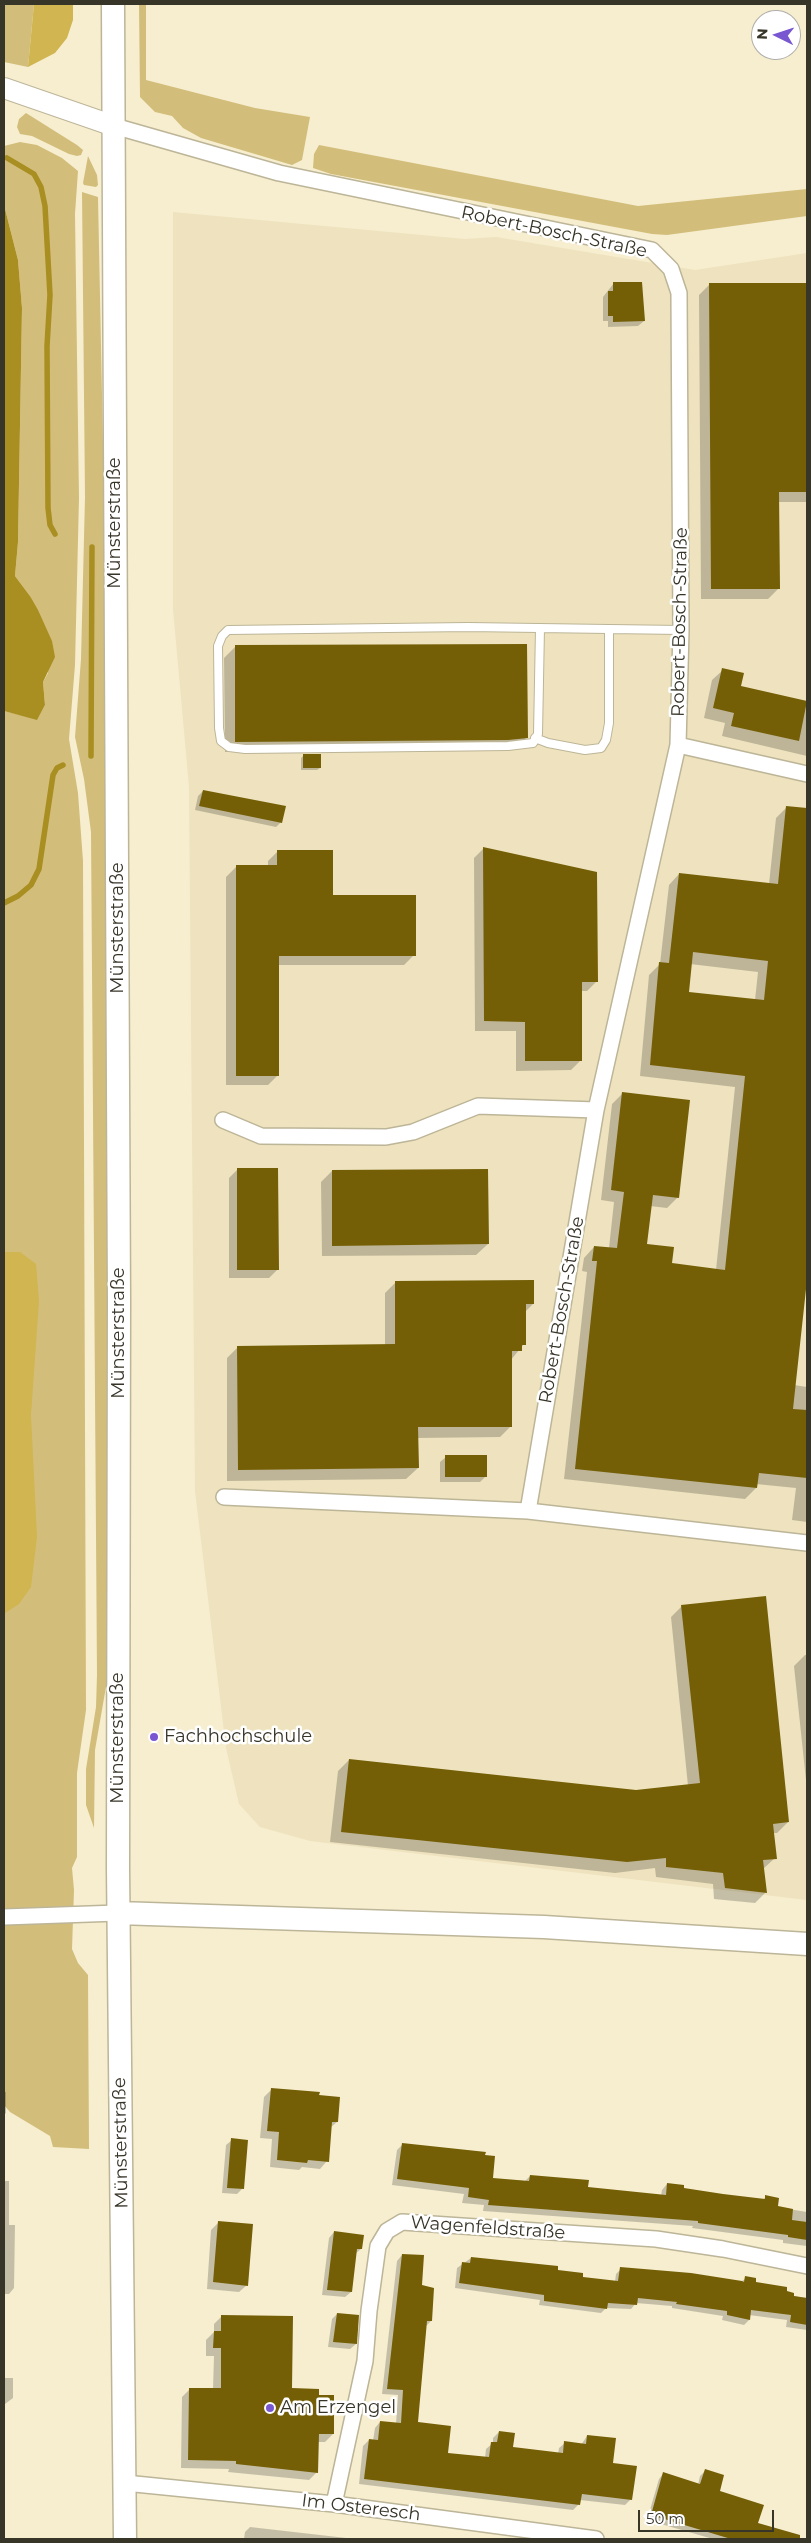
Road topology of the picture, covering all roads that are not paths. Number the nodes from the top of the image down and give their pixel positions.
1 (113, 4) edge
2 (4, 88) edge
3 (114, 126) junction
4 (540, 628) junction
5 (609, 629) junction
6 (681, 630) junction
7 (535, 738) junction
8 (678, 745) junction
9 (807, 774) edge
10 (596, 1110) junction
11 (223, 1120) dead end
12 (224, 1496) dead end
13 (528, 1511) junction
14 (807, 1543) edge
15 (118, 1913) junction
16 (4, 1917) edge
17 (807, 1944) edge
18 (807, 2266) edge
19 (125, 2483) junction
20 (334, 2504) junction
21 (126, 2539) edge
22 (596, 2539) edge

1 - 3 main road, Münsterstraße
2 - 3 street
3 - 6 street, Robert-Bosch-Straße
3 - 15 main road, Münsterstraße
4 - 5 lane
4 - 7 lane
4 - 7 lane
5 - 6 lane
5 - 7 lane
6 - 8 street, Robert-Bosch-Straße
8 - 9 street
8 - 10 street, Robert-Bosch-Straße
10 - 11 street
10 - 13 street, Robert-Bosch-Straße
12 - 13 street
13 - 14 street
15 - 16 street
15 - 17 main road
15 - 19 main road, Münsterstraße
18 - 20 street, Wagenfeldstraße
19 - 20 street, Im Osteresch
19 - 21 main road, Münsterstraße
20 - 22 street, Im Osteresch

